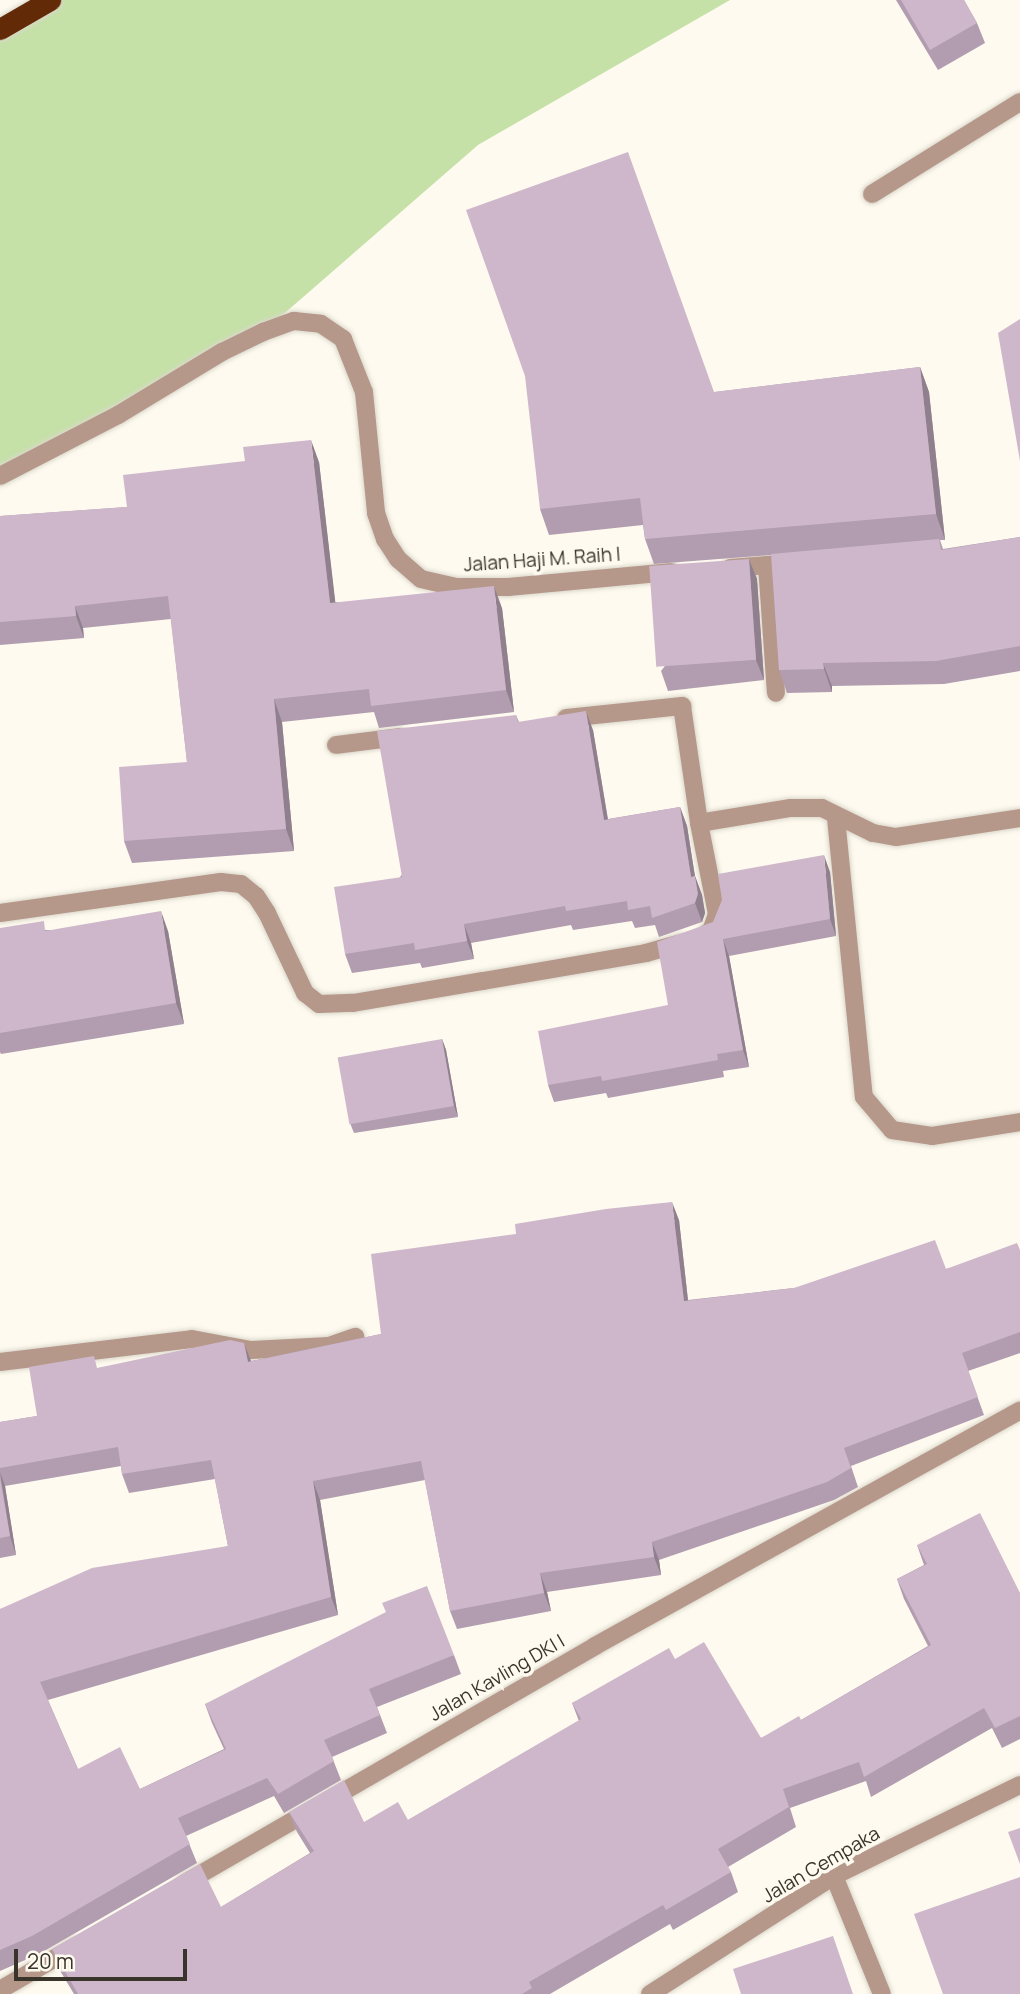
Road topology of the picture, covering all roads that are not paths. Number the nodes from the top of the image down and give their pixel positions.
1 (50, 0) edge
2 (0, 29) edge
3 (1020, 102) edge
4 (872, 194) dead end
5 (0, 476) edge
6 (806, 563) edge
7 (768, 565) junction
8 (712, 569) edge
9 (685, 571) edge
10 (776, 693) edge
11 (547, 720) edge
12 (415, 735) edge
13 (336, 745) dead end
14 (836, 818) junction
15 (1020, 818) edge
16 (699, 823) junction
17 (0, 913) edge
18 (1020, 1122) edge
19 (355, 1337) edge
20 (0, 1362) edge
21 (1020, 1410) edge
22 (1020, 1785) edge
23 (834, 1876) junction
24 (165, 1895) edge
25 (93, 1936) edge
26 (0, 1990) edge
27 (650, 1994) edge
28 (882, 1994) edge

1 - 2 highway
3 - 4 street
5 - 9 street, Jalan Haji M. Raih I
6 - 7 street
7 - 8 street
7 - 10 street
11 - 16 street
12 - 13 street
14 - 15 street
14 - 16 street
14 - 18 street
16 - 17 street
19 - 20 street
21 - 24 street, Jalan Kavling DKI I
22 - 23 street, Jalan Cempaka
23 - 27 street, Jalan Cempaka
23 - 28 street
25 - 26 street

